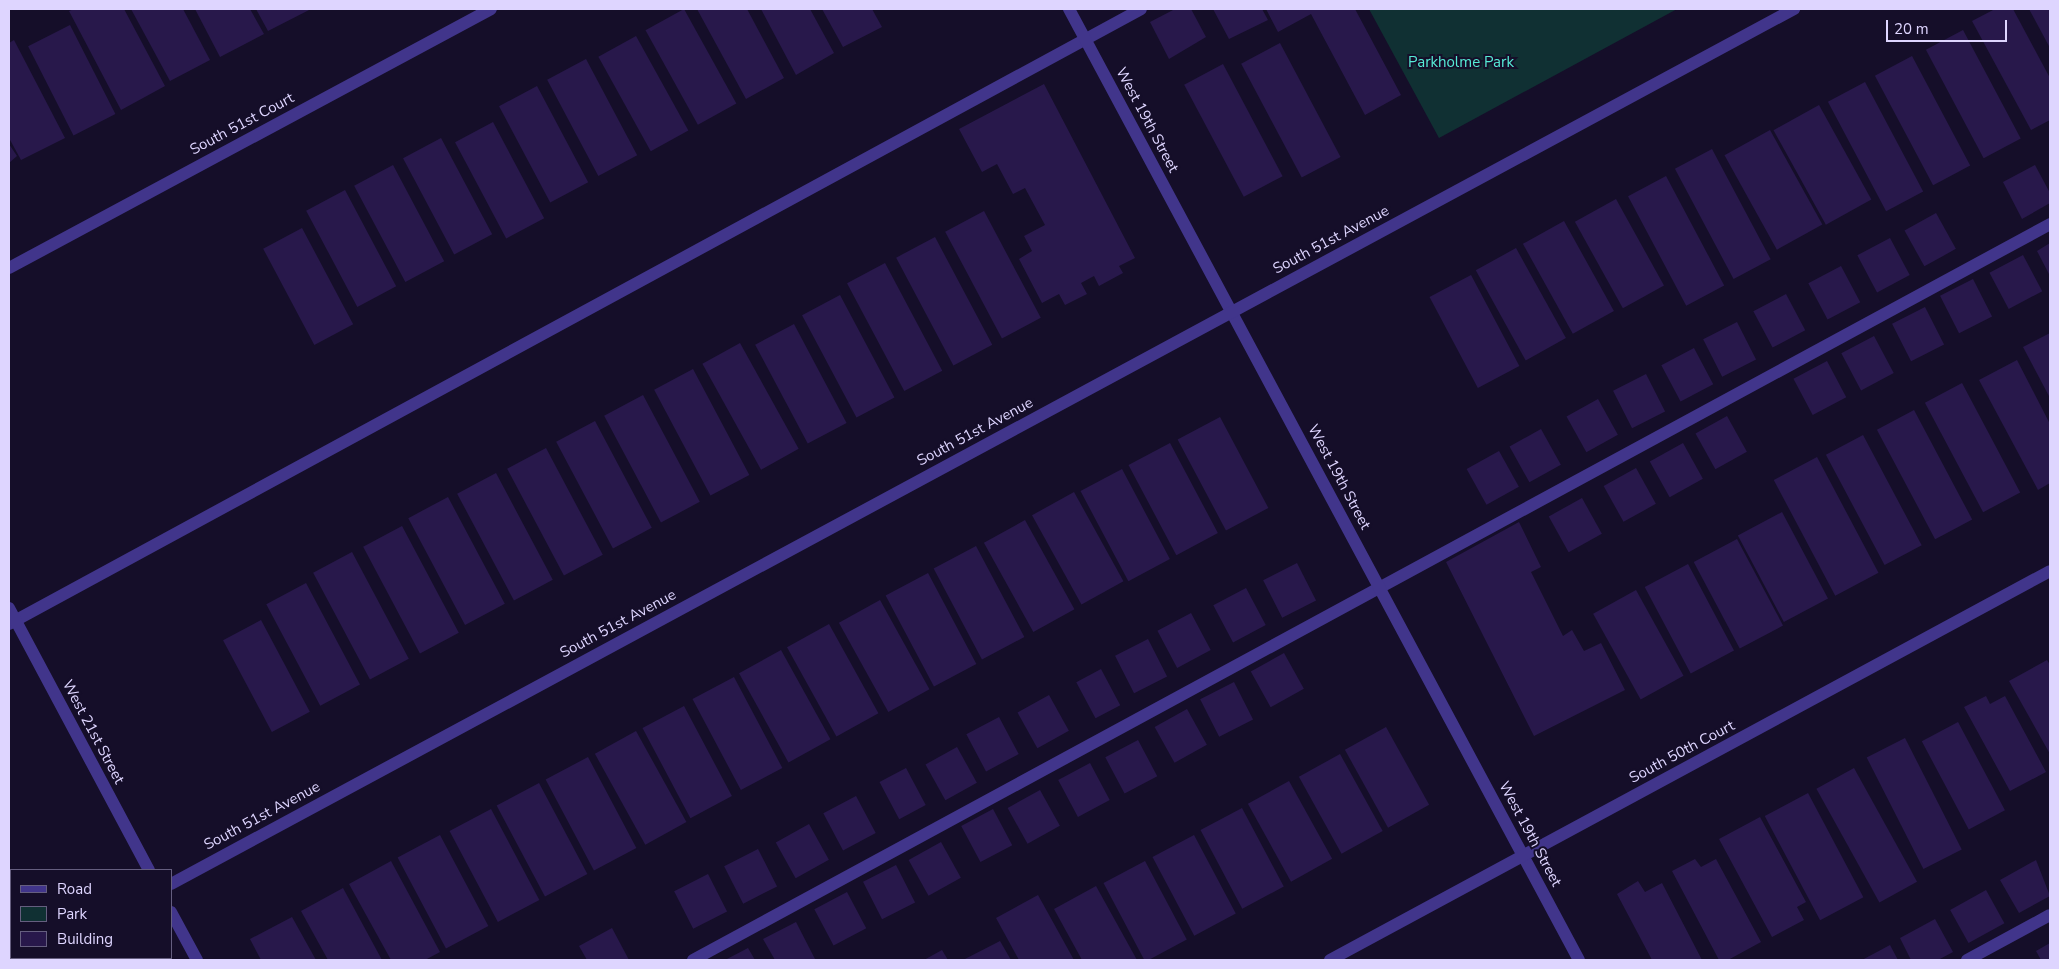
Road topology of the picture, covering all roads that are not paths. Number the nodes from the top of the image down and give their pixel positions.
1 (491, 9) edge
2 (1070, 9) edge
3 (1141, 9) edge
4 (1794, 9) edge
5 (1086, 39) junction
6 (2050, 224) edge
7 (9, 268) edge
8 (1232, 312) junction
9 (2050, 571) edge
10 (1380, 588) junction
11 (9, 608) edge
12 (12, 622) edge
13 (1523, 856) junction
14 (148, 869) edge
15 (172, 883) edge
16 (172, 914) edge
17 (2050, 915) edge
18 (197, 960) edge
19 (693, 960) edge
20 (1330, 960) edge
21 (1579, 960) edge
22 (1967, 960) edge

1 - 7 street, South 51st Court
2 - 5 street, West 19th Street
3 - 5 street
4 - 8 street, South 51st Avenue
5 - 8 street, West 19th Street
5 - 12 street
6 - 10 street
8 - 10 street, West 19th Street
8 - 15 street, South 51st Avenue
9 - 13 street, South 50th Court
10 - 13 street, West 19th Street
10 - 19 street
11 - 12 street, West 21st Street
12 - 14 street, West 21st Street
13 - 20 street, South 50th Court
13 - 21 street, West 19th Street
16 - 18 street
17 - 22 street

